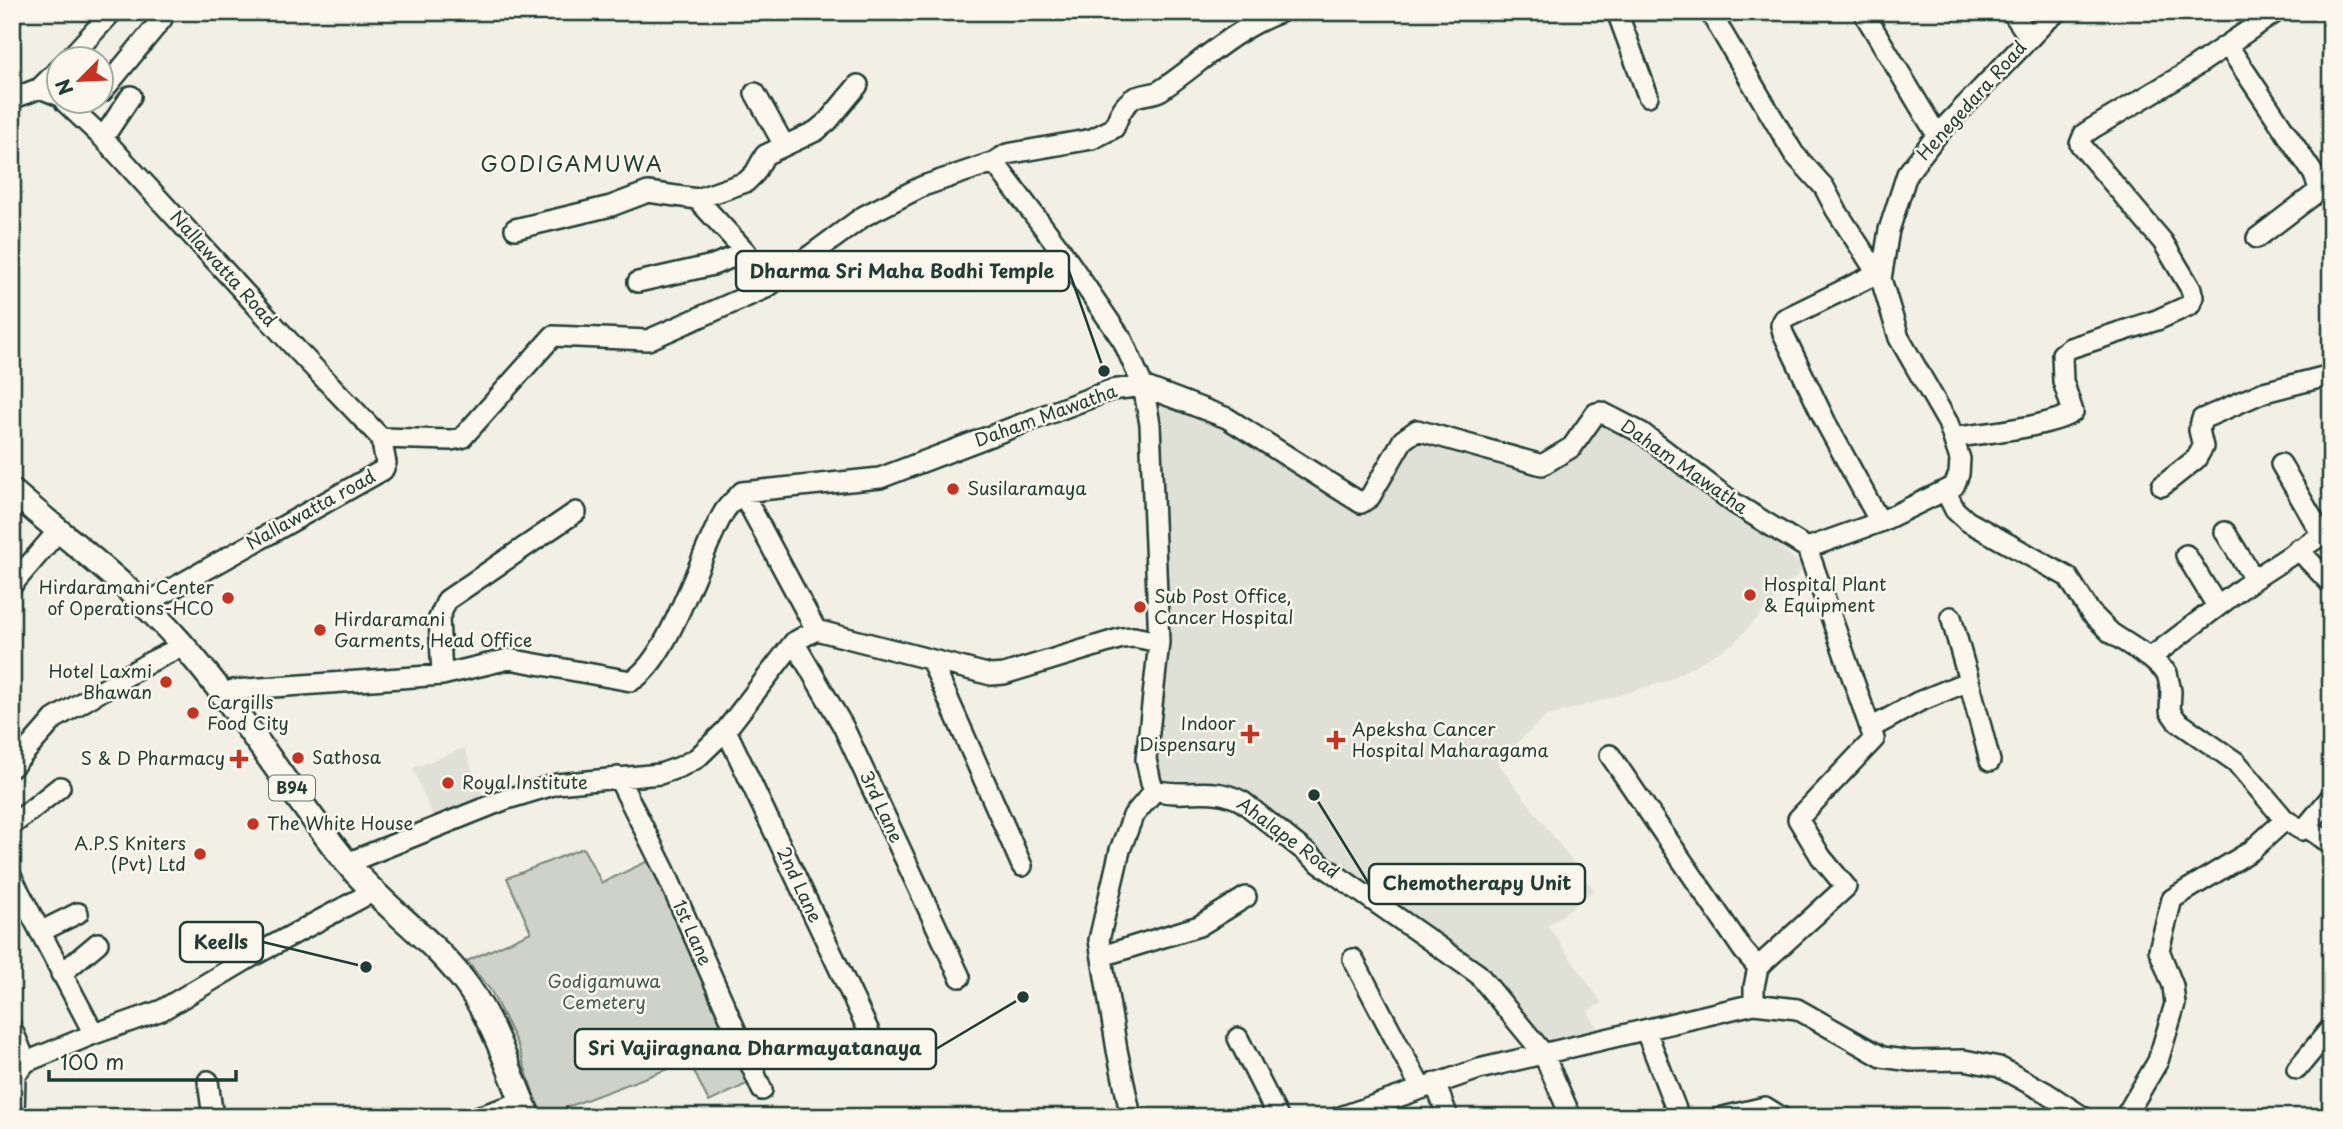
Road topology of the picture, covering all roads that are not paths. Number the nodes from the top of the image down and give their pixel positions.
1 (112, 12) edge
2 (1281, 12) edge
3 (1617, 12) edge
4 (1710, 12) edge
5 (2012, 12) edge
6 (2057, 12) edge
7 (2276, 12) edge
8 (1865, 15) dead end
9 (162, 19) dead end
10 (2030, 38) junction
11 (81, 46) edge
12 (2228, 46) junction
13 (116, 75) edge
14 (46, 82) edge
15 (858, 85) dead end
16 (40, 88) junction
17 (46, 90) edge
18 (755, 93) dead end
19 (131, 96) dead end
20 (1648, 96) dead end
21 (12, 97) edge
22 (91, 116) edge
23 (1937, 135) junction
24 (103, 138) junction
25 (784, 145) junction
26 (994, 162) junction
27 (697, 199) junction
28 (515, 229) dead end
29 (2257, 238) dead end
30 (746, 252) junction
31 (1878, 276) junction
32 (638, 282) dead end
33 (766, 288) junction
34 (2331, 375) edge
35 (1143, 386) junction
36 (382, 438) junction
37 (1953, 438) junction
38 (2281, 464) dead end
39 (2162, 486) dead end
40 (12, 491) edge
41 (742, 492) junction
42 (1946, 492) junction
43 (576, 512) dead end
44 (1880, 522) junction
45 (58, 531) junction
46 (2225, 532) dead end
47 (2327, 533) edge
48 (1807, 548) junction
49 (2298, 550) junction
50 (2186, 555) dead end
51 (2254, 579) junction
52 (2331, 584) edge
53 (12, 585) edge
54 (145, 604) junction
55 (2217, 606) junction
56 (1951, 617) dead end
57 (816, 630) junction
58 (794, 642) junction
59 (1159, 642) junction
60 (183, 646) junction
61 (2150, 658) junction
62 (931, 660) junction
63 (442, 675) junction
64 (1969, 681) junction
65 (221, 695) junction
66 (1871, 728) junction
67 (726, 730) junction
68 (1610, 755) dead end
69 (1990, 761) dead end
70 (12, 767) edge
71 (618, 778) junction
72 (60, 787) dead end
73 (1155, 790) junction
74 (2331, 797) edge
75 (2285, 820) junction
76 (12, 825) edge
77 (2306, 827) junction
78 (2331, 845) edge
79 (347, 863) junction
80 (1022, 866) dead end
81 (12, 878) edge
82 (372, 890) junction
83 (1247, 897) dead end
84 (78, 913) dead end
85 (40, 932) junction
86 (98, 943) dead end
87 (1102, 956) junction
88 (1353, 959) dead end
89 (1758, 967) junction
90 (61, 974) junction
91 (960, 977) dead end
92 (1755, 1004) junction
93 (2331, 1028) edge
94 (12, 1029) edge
95 (1646, 1031) junction
96 (94, 1034) junction
97 (1238, 1038) dead end
98 (873, 1040) dead end
99 (1543, 1053) junction
100 (2297, 1069) dead end
101 (18, 1070) edge
102 (208, 1081) dead end
103 (1428, 1086) junction
104 (762, 1090) dead end
105 (526, 1109) edge
106 (14, 1117) edge
107 (213, 1117) edge
108 (477, 1117) edge
109 (1130, 1117) edge
110 (1278, 1117) edge
111 (1340, 1117) edge
112 (1448, 1117) edge
113 (1571, 1117) edge
114 (1679, 1117) edge
115 (1723, 1117) edge
116 (1781, 1117) edge
117 (2083, 1117) edge
118 (2125, 1117) edge

1 - 11 street
2 - 26 street
3 - 20 street
4 - 31 street
5 - 10 street
6 - 10 street, Henegedara Road
7 - 12 street
8 - 23 street
9 - 13 street
10 - 23 street, Henegedara Road
12 - 29 street
12 - 37 street
14 - 16 street
15 - 25 street
16 - 17 street
16 - 21 street
18 - 25 street
19 - 24 street
22 - 24 street, Nallawatta Road
23 - 31 street, Henegedara Road
24 - 36 street, Nallawatta Road
25 - 27 street
26 - 33 street
26 - 35 street
27 - 28 street
27 - 30 street
30 - 32 street
30 - 33 street
31 - 37 street
31 - 44 street
33 - 36 street
34 - 39 street
35 - 41 street, Daham Mawatha
35 - 48 street, Daham Mawatha
35 - 59 street
36 - 54 street, Nallawatta road
37 - 42 street
38 - 47 street
40 - 45 main road, B94
41 - 57 street
41 - 63 street
42 - 44 street
42 - 61 street
43 - 63 street
44 - 48 street
45 - 53 street
45 - 54 main road, B94
46 - 51 street
47 - 49 street
48 - 66 street
49 - 51 street
49 - 52 street
50 - 55 street
51 - 55 street
54 - 60 main road, B94
55 - 61 street
56 - 64 street
57 - 58 street
57 - 62 street
58 - 67 street
58 - 91 street, 3rd Lane
59 - 62 street
59 - 73 street
60 - 65 main road, B94
60 - 70 street
61 - 75 street
62 - 80 street
63 - 65 street
64 - 66 street
64 - 69 street
65 - 79 main road, B94
66 - 89 street
67 - 71 street
67 - 98 street, 2nd Lane
68 - 89 street
71 - 79 street
71 - 104 street, 1st Lane
72 - 76 street
73 - 87 street
73 - 99 street, Ahalape Road
74 - 77 street
75 - 77 street
75 - 118 street
77 - 78 street
79 - 82 main road, B94
81 - 85 street
82 - 96 street
82 - 105 main road, B94
83 - 87 street
84 - 85 street
85 - 90 street
86 - 90 street
87 - 109 street
88 - 103 street
89 - 92 street
90 - 96 street
92 - 95 street
92 - 117 street
93 - 100 street
94 - 101 street
95 - 99 street
95 - 114 street
96 - 101 street
97 - 110 street
99 - 103 street
99 - 113 street, Ahalape Road
101 - 106 street
102 - 107 street
103 - 111 street
103 - 112 street
105 - 108 street
115 - 116 street

